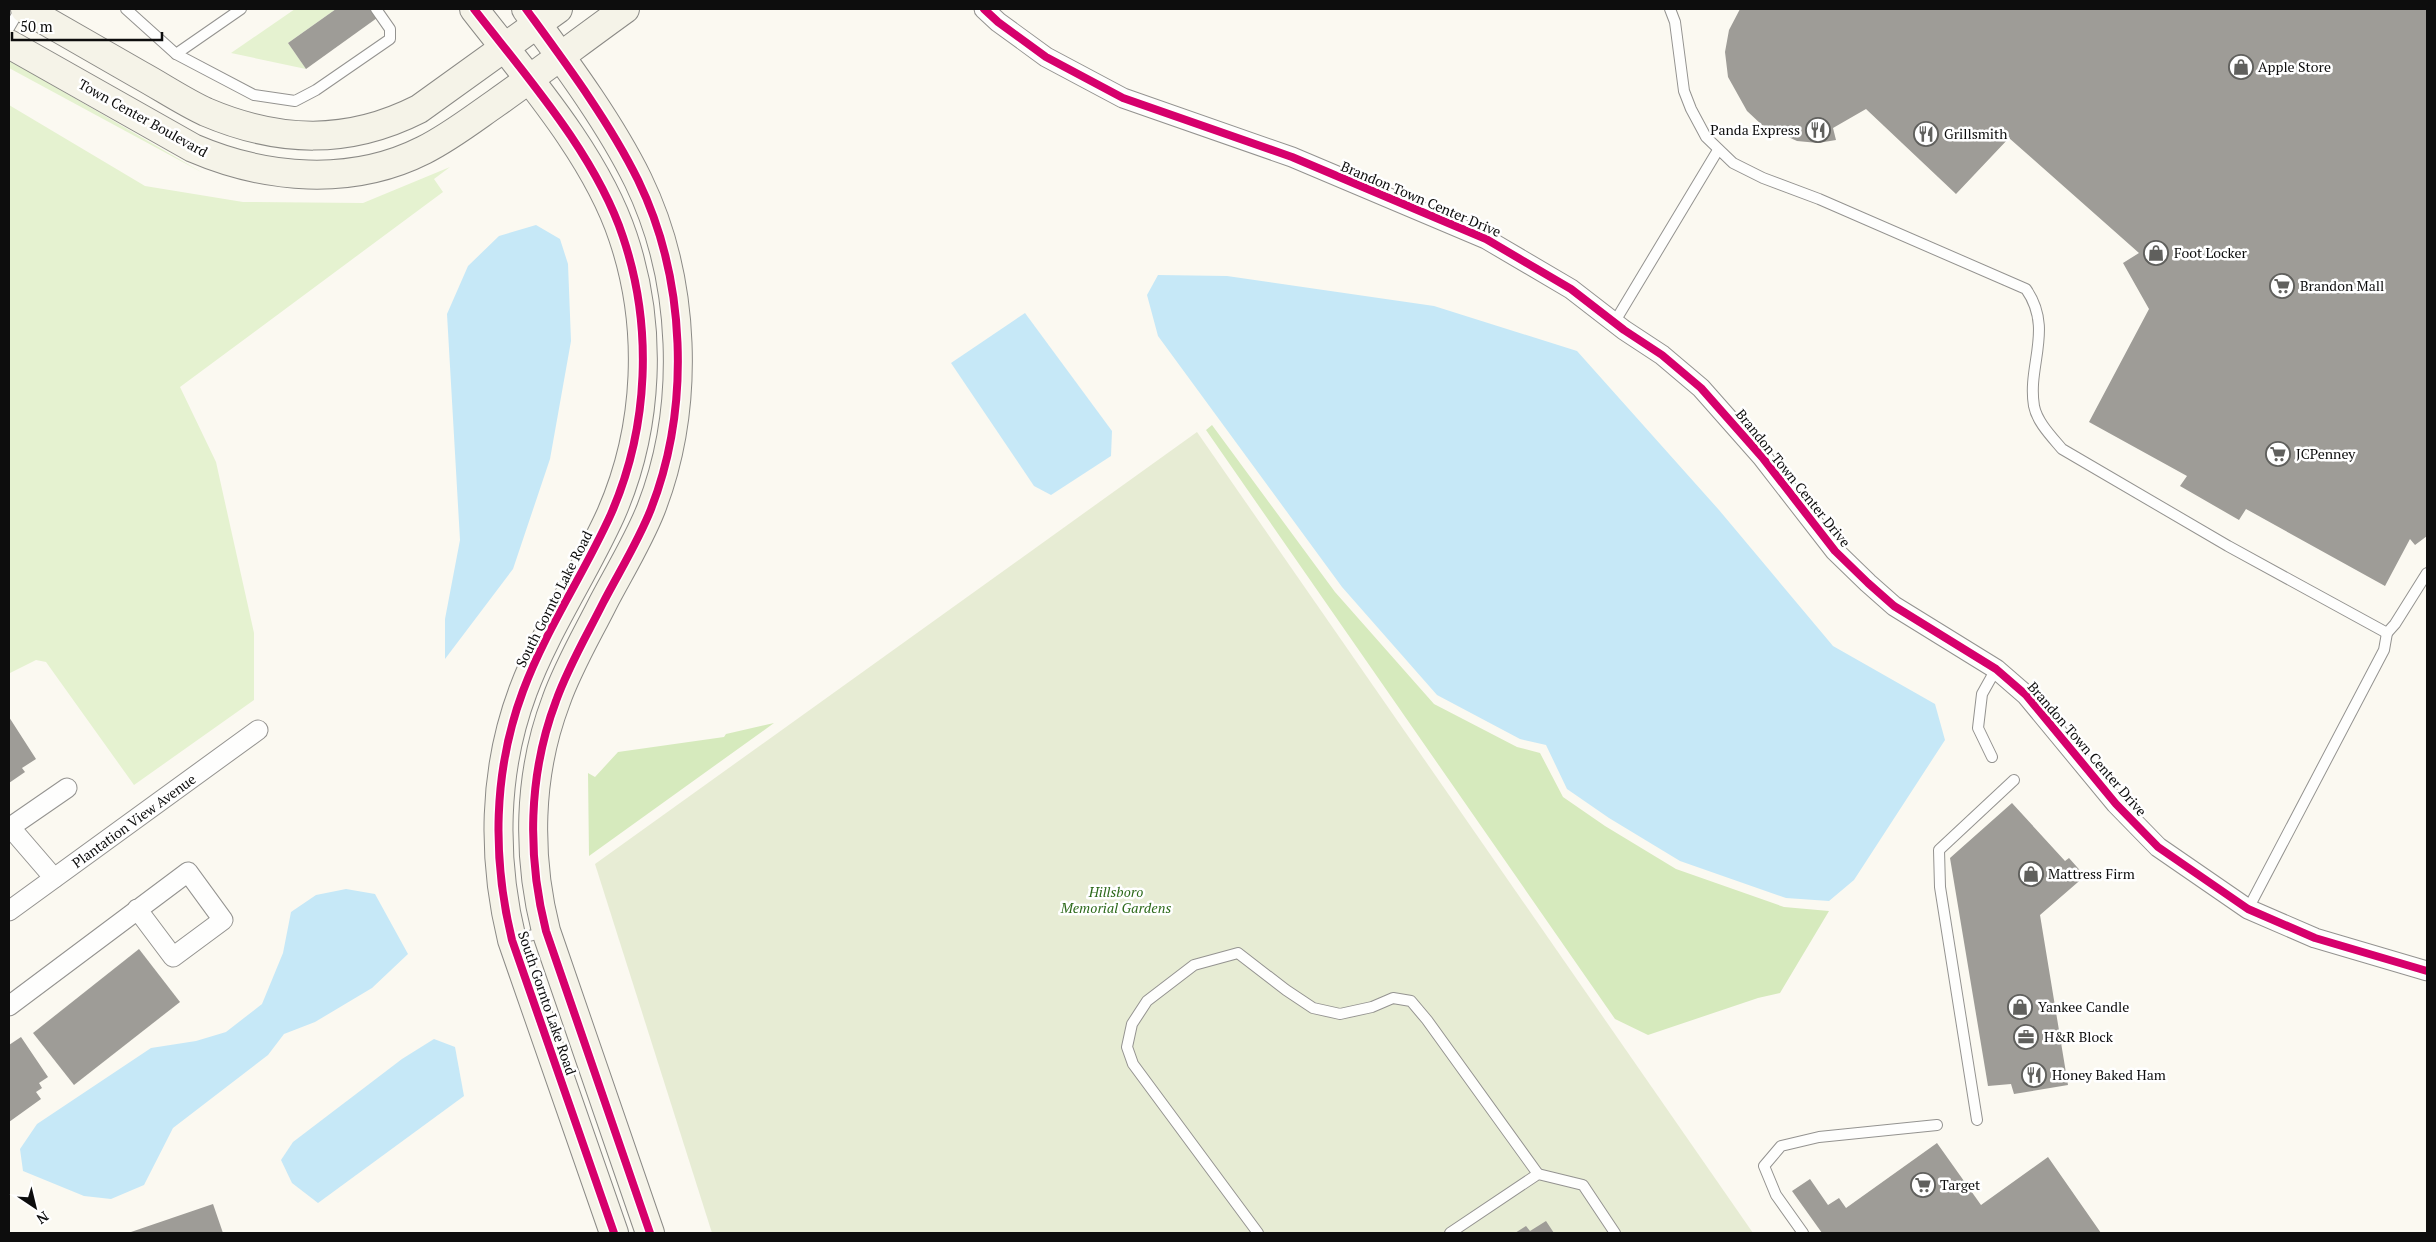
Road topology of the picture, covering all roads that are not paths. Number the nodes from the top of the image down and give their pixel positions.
1 (20, 9) edge
2 (25, 9) edge
3 (126, 9) edge
4 (242, 9) edge
5 (376, 9) edge
6 (474, 9) edge
7 (625, 9) edge
8 (984, 9) edge
9 (1670, 9) edge
10 (541, 14) edge
11 (9, 28) edge
12 (9, 44) edge
13 (504, 48) junction
14 (176, 54) junction
15 (560, 57) junction
16 (528, 80) junction
17 (1718, 150) junction
18 (1614, 323) junction
19 (2427, 573) edge
20 (2386, 633) junction
21 (1996, 669) junction
22 (258, 730) dead end
23 (1992, 757) dead end
24 (2014, 780) dead end
25 (67, 788) dead end
26 (10, 828) edge
27 (54, 878) junction
28 (137, 909) junction
29 (2248, 909) junction
30 (9, 911) edge
31 (546, 932) junction
32 (512, 940) junction
33 (2395, 960) junction
34 (2427, 960) edge
35 (2427, 971) edge
36 (9, 1006) edge
37 (1977, 1120) dead end
38 (1937, 1125) dead end
39 (1538, 1174) junction
40 (614, 1233) edge
41 (650, 1233) edge
42 (1258, 1233) edge
43 (1450, 1233) edge
44 (1615, 1233) edge
45 (1803, 1233) edge

1 - 11 lane
2 - 13 street
3 - 14 lane
4 - 14 lane
5 - 14 lane
6 - 13 street, South Gornto Lake Road
7 - 15 street, Town Center Boulevard
8 - 18 street, Brandon Town Center Drive
9 - 17 lane
10 - 13 street
10 - 15 street, South Gornto Lake Road
12 - 16 street, Town Center Boulevard
13 - 16 street, South Gornto Lake Road
15 - 16 street, Town Center Boulevard
15 - 31 street, South Gornto Lake Road
16 - 32 street, South Gornto Lake Road
17 - 18 lane
17 - 20 lane
18 - 21 street, Brandon Town Center Drive
19 - 20 lane
20 - 29 lane
21 - 23 lane
21 - 29 street, Brandon Town Center Drive
22 - 27 street, Plantation View Avenue
24 - 37 lane
25 - 26 street
26 - 27 street
27 - 30 street, Plantation View Avenue
28 - 28 street
28 - 36 street
29 - 33 street, Brandon Town Center Drive
31 - 32 lane
31 - 41 street, South Gornto Lake Road
32 - 40 street, South Gornto Lake Road
33 - 34 street, Brandon Town Center Drive
33 - 35 street, Brandon Town Center Drive
38 - 45 lane
39 - 42 lane
39 - 43 lane
39 - 44 lane

